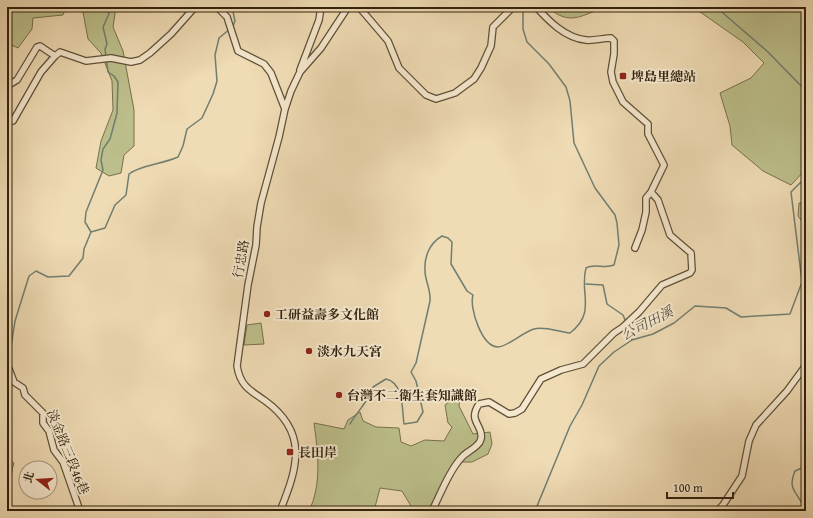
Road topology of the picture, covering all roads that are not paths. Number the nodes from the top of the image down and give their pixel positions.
1 (194, 7) edge
2 (218, 7) edge
3 (321, 7) edge
4 (348, 7) edge
5 (359, 7) edge
6 (513, 7) edge
7 (536, 7) edge
8 (55, 56) junction
9 (300, 72) junction
10 (7, 86) edge
11 (285, 109) junction
12 (7, 121) edge
13 (651, 192) junction
14 (635, 248) dead end
15 (7, 364) edge
16 (806, 365) edge
17 (80, 511) edge
18 (280, 511) edge
19 (432, 511) edge
20 (717, 511) edge

1 - 8 street
2 - 11 street
3 - 9 street
4 - 9 street, 行忠路
5 - 6 street
7 - 13 street
8 - 10 street
8 - 12 street
9 - 11 street, 行忠路
11 - 18 street, 行忠路
13 - 14 street
13 - 19 street
15 - 17 street, 淡金路三段46巷
16 - 20 street

